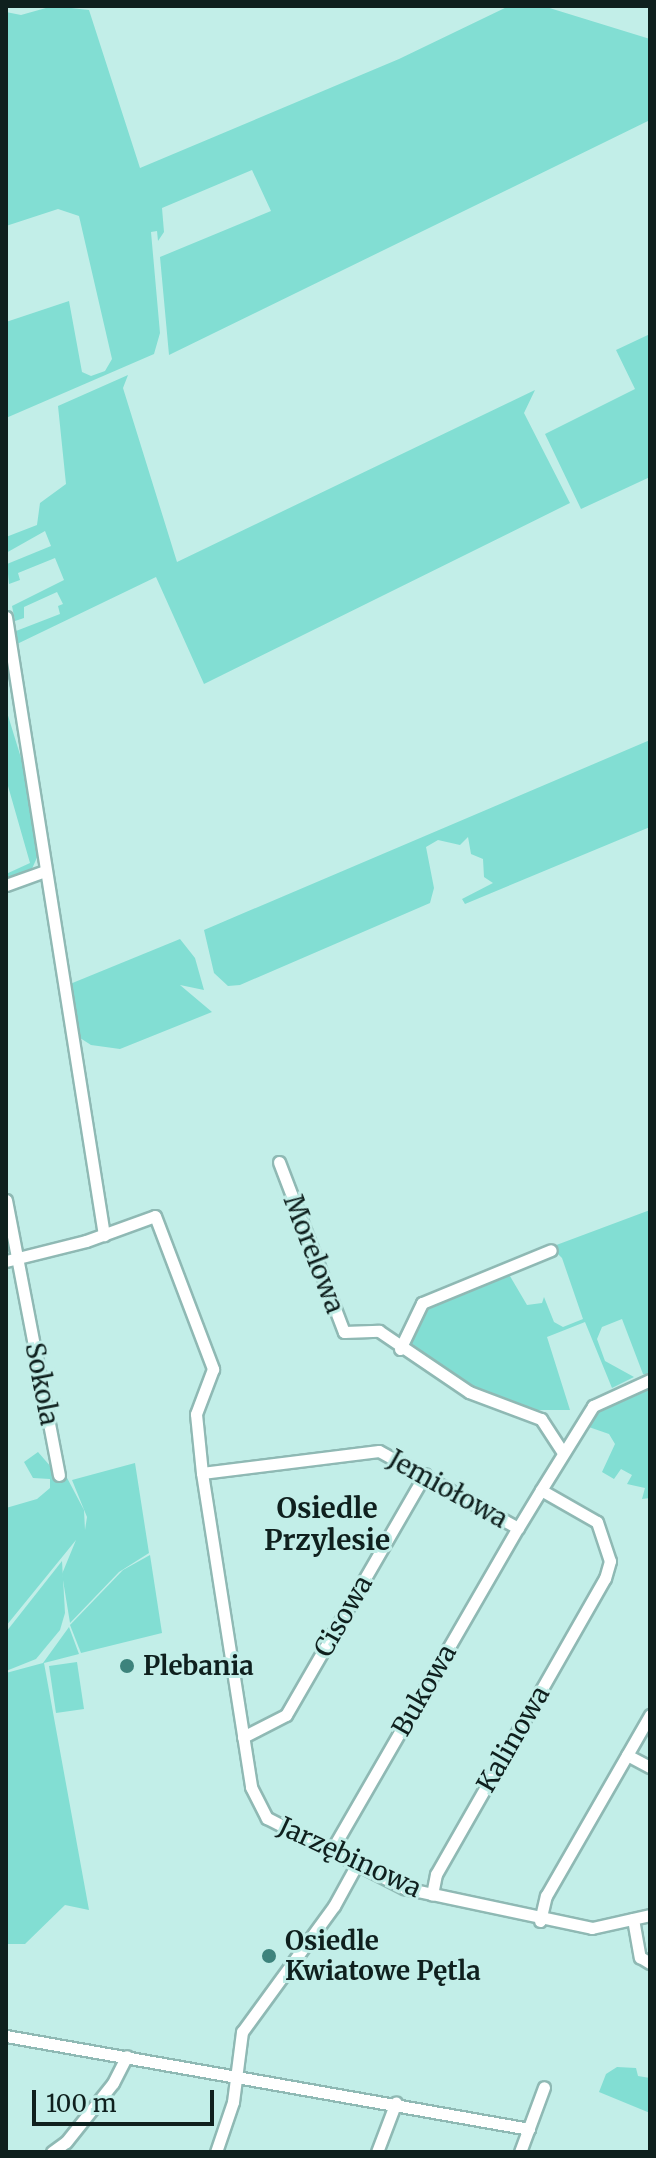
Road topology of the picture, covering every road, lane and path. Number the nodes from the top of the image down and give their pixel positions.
1 (6, 617) edge
2 (6, 673) edge
3 (18, 687) junction
4 (45, 870) junction
5 (6, 885) edge
6 (279, 1162) dead end
7 (6, 1200) edge
8 (104, 1235) junction
9 (551, 1250) dead end
10 (12, 1261) edge
11 (400, 1349) junction
12 (650, 1380) edge
13 (562, 1451) junction
14 (202, 1473) junction
15 (425, 1474) junction
16 (59, 1475) dead end
17 (541, 1490) junction
18 (518, 1528) junction
19 (601, 1585) joint
20 (650, 1715) edge
21 (243, 1737) junction
22 (627, 1755) junction
23 (650, 1767) edge
24 (330, 1853) junction
25 (356, 1866) junction
26 (432, 1895) junction
27 (650, 1915) edge
28 (633, 1919) junction
29 (540, 1921) junction
30 (650, 1963) edge
31 (6, 2036) edge
32 (127, 2056) junction
33 (235, 2076) junction
34 (544, 2087) dead end
35 (396, 2102) junction
36 (529, 2129) junction
37 (52, 2152) edge
38 (216, 2152) edge
39 (377, 2152) edge
40 (520, 2152) edge

1 - 3 street
2 - 3 street
3 - 4 street
4 - 5 street
4 - 8 street
6 - 11 street, Morelowa
7 - 10 street, Sokola
8 - 10 street
8 - 14 street, Jarzębinowa
9 - 11 street
10 - 16 street, Sokola
11 - 13 street
12 - 13 street
13 - 17 street
14 - 15 street, Jemiołowa
14 - 21 street, Jarzębinowa
15 - 18 street, Jemiołowa
15 - 21 street, Cisowa
17 - 18 street, Jemiołowa
17 - 19 street, Jemiołowa
18 - 24 street, Bukowa
19 - 26 street, Kalinowa
20 - 22 street
21 - 24 street, Jarzębinowa
22 - 23 street
22 - 29 street
24 - 25 street, Jarzębinowa
25 - 26 street, Jarzębinowa
25 - 33 street
26 - 29 street, Jarzębinowa
27 - 28 street, Jarzębinowa
28 - 29 street, Jarzębinowa
28 - 30 street
31 - 32 street
32 - 33 street
32 - 37 street
33 - 35 street
33 - 38 street
34 - 36 street
35 - 36 street
35 - 39 street
36 - 40 street

